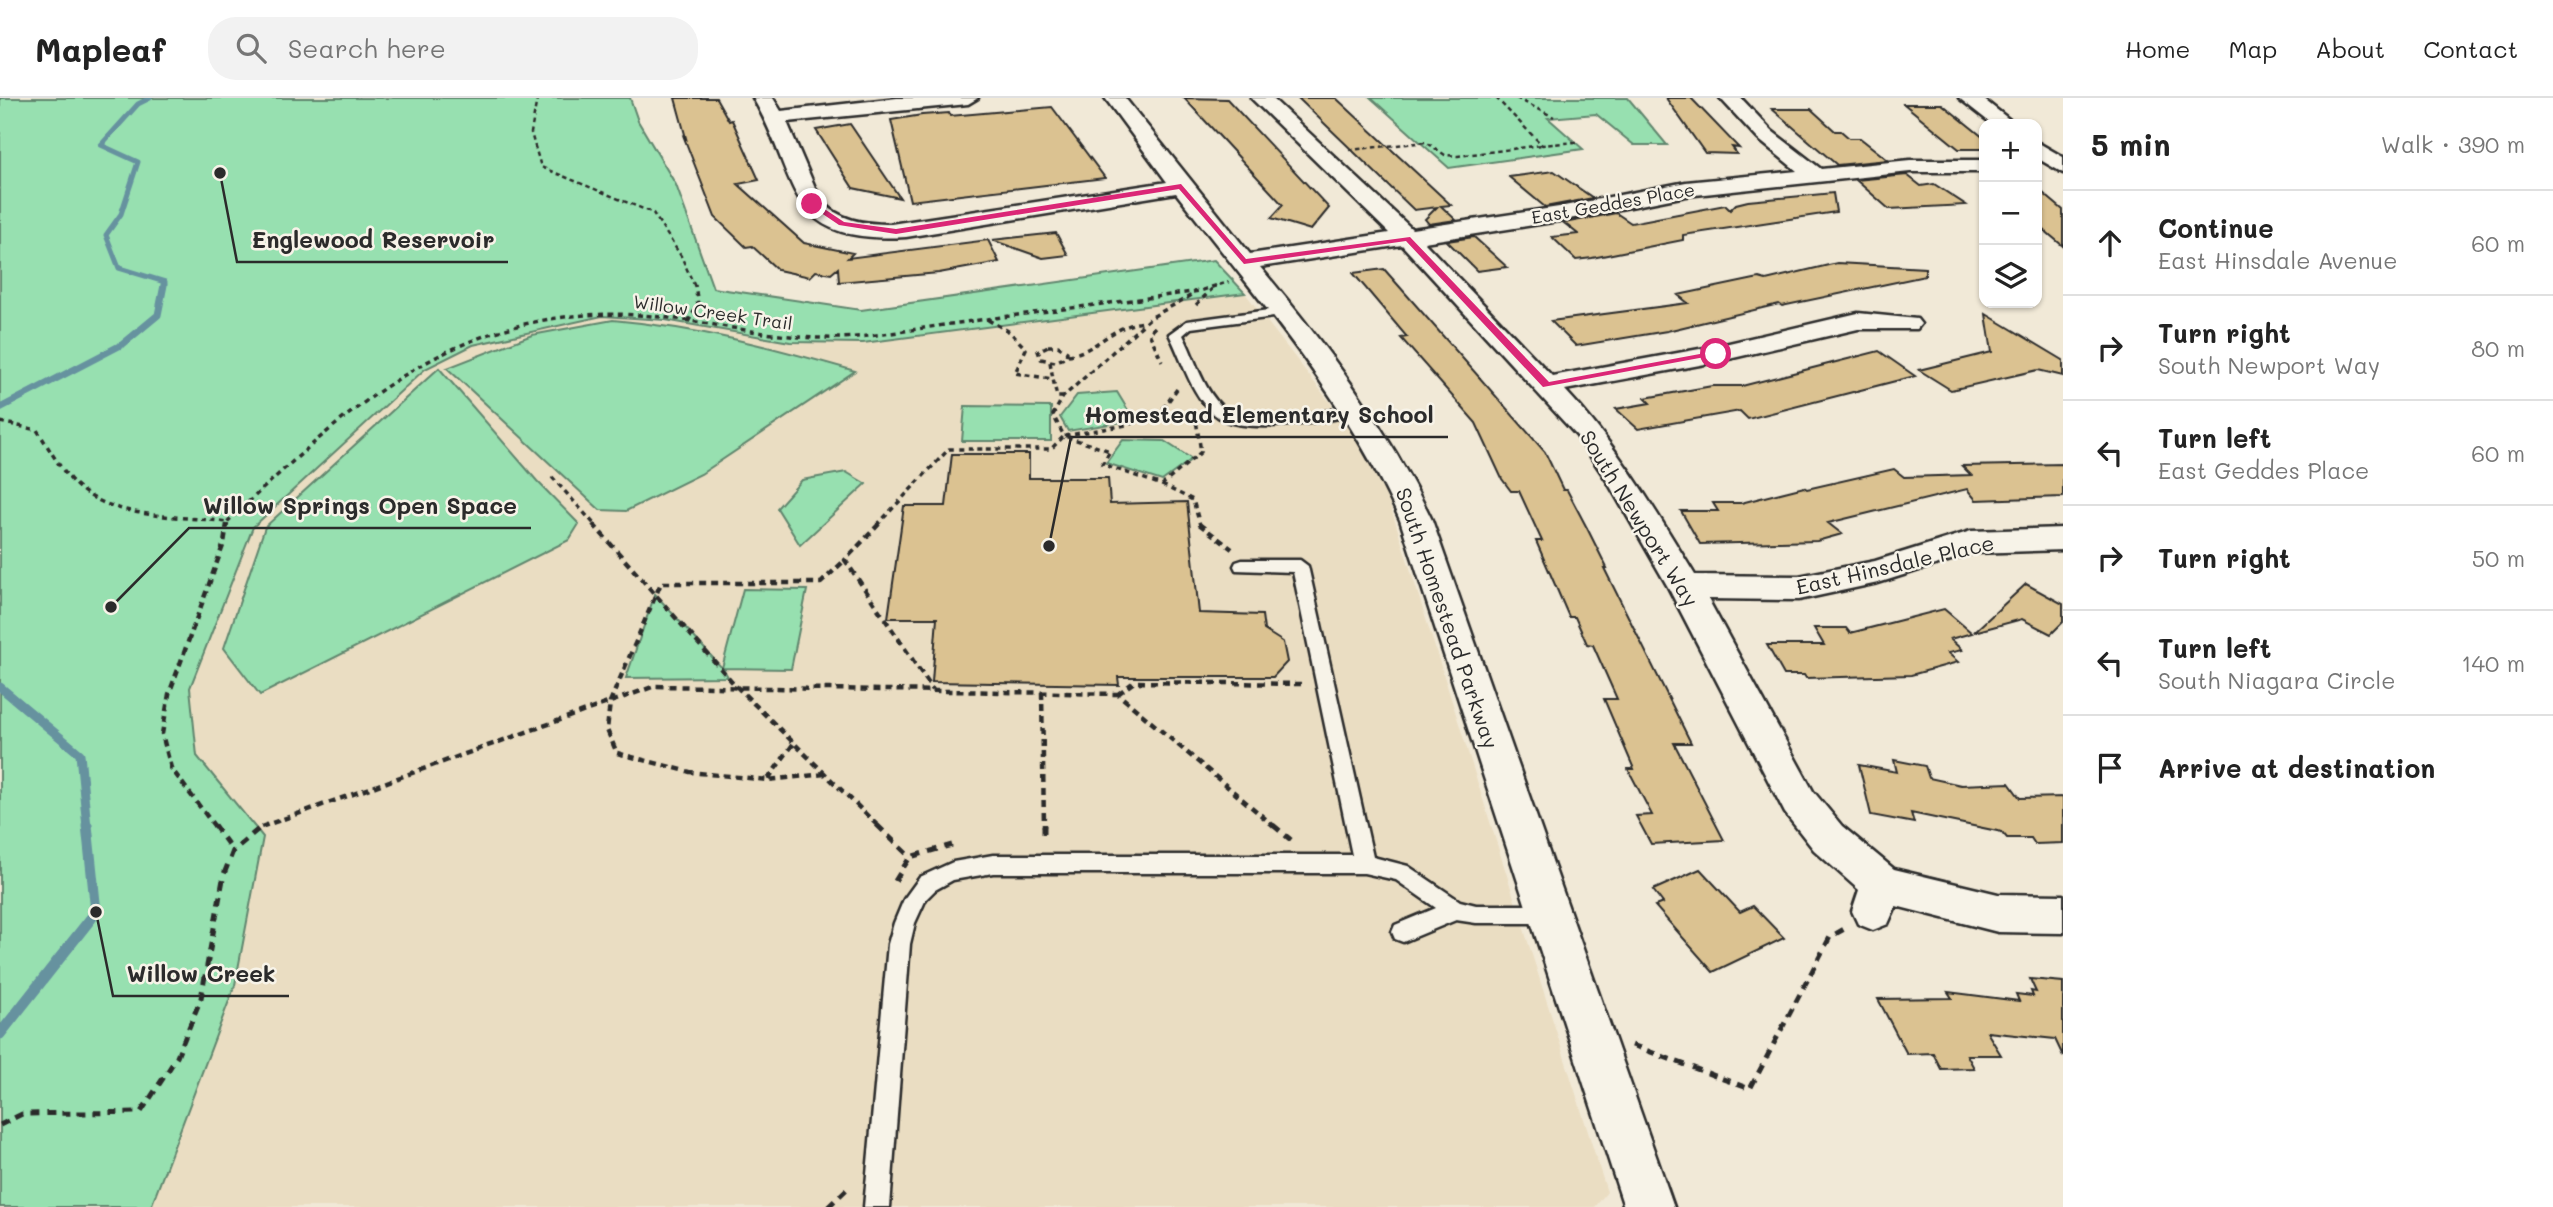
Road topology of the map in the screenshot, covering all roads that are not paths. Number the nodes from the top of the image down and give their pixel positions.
1 (763, 98) edge
2 (968, 98) edge
3 (1115, 98) edge
4 (1261, 98) edge
5 (1730, 98) edge
6 (1969, 98) edge
7 (775, 118) junction
8 (1998, 119) edge
9 (2042, 152) edge
10 (2042, 165) edge
11 (1979, 166) edge
12 (2062, 166) edge
13 (1816, 176) junction
14 (1181, 186) junction
15 (1408, 238) junction
16 (1250, 268) junction
17 (1284, 312) junction
18 (1908, 324) dead end
19 (1547, 385) junction
20 (1356, 410) junction
21 (2063, 539) edge
22 (1242, 566) road end
23 (1685, 587) junction
24 (1364, 864) junction
25 (1455, 910) junction
26 (1550, 914) junction
27 (2063, 914) edge
28 (1403, 932) dead end
29 (877, 1207) edge
30 (1649, 1207) edge

1 - 7 street
2 - 7 street
3 - 14 street, South Homestead Parkway
4 - 15 street, South Newport Way
5 - 13 street
6 - 8 street
7 - 14 street
9 - 12 street
10 - 12 street
11 - 13 street, East Geddes Place
13 - 15 street, East Geddes Place
14 - 16 street, South Homestead Parkway
15 - 16 street, East Geddes Place
15 - 19 street, South Newport Way
16 - 17 street, South Homestead Parkway
17 - 20 street, South Homestead Parkway
17 - 20 lane
18 - 19 street
19 - 23 street, South Newport Way
20 - 26 street, South Homestead Parkway
21 - 23 street, East Hinsdale Place
22 - 24 lane
23 - 27 street, South Newport Way
24 - 25 lane
24 - 29 lane
25 - 26 lane
25 - 28 lane
26 - 30 street, South Homestead Parkway

